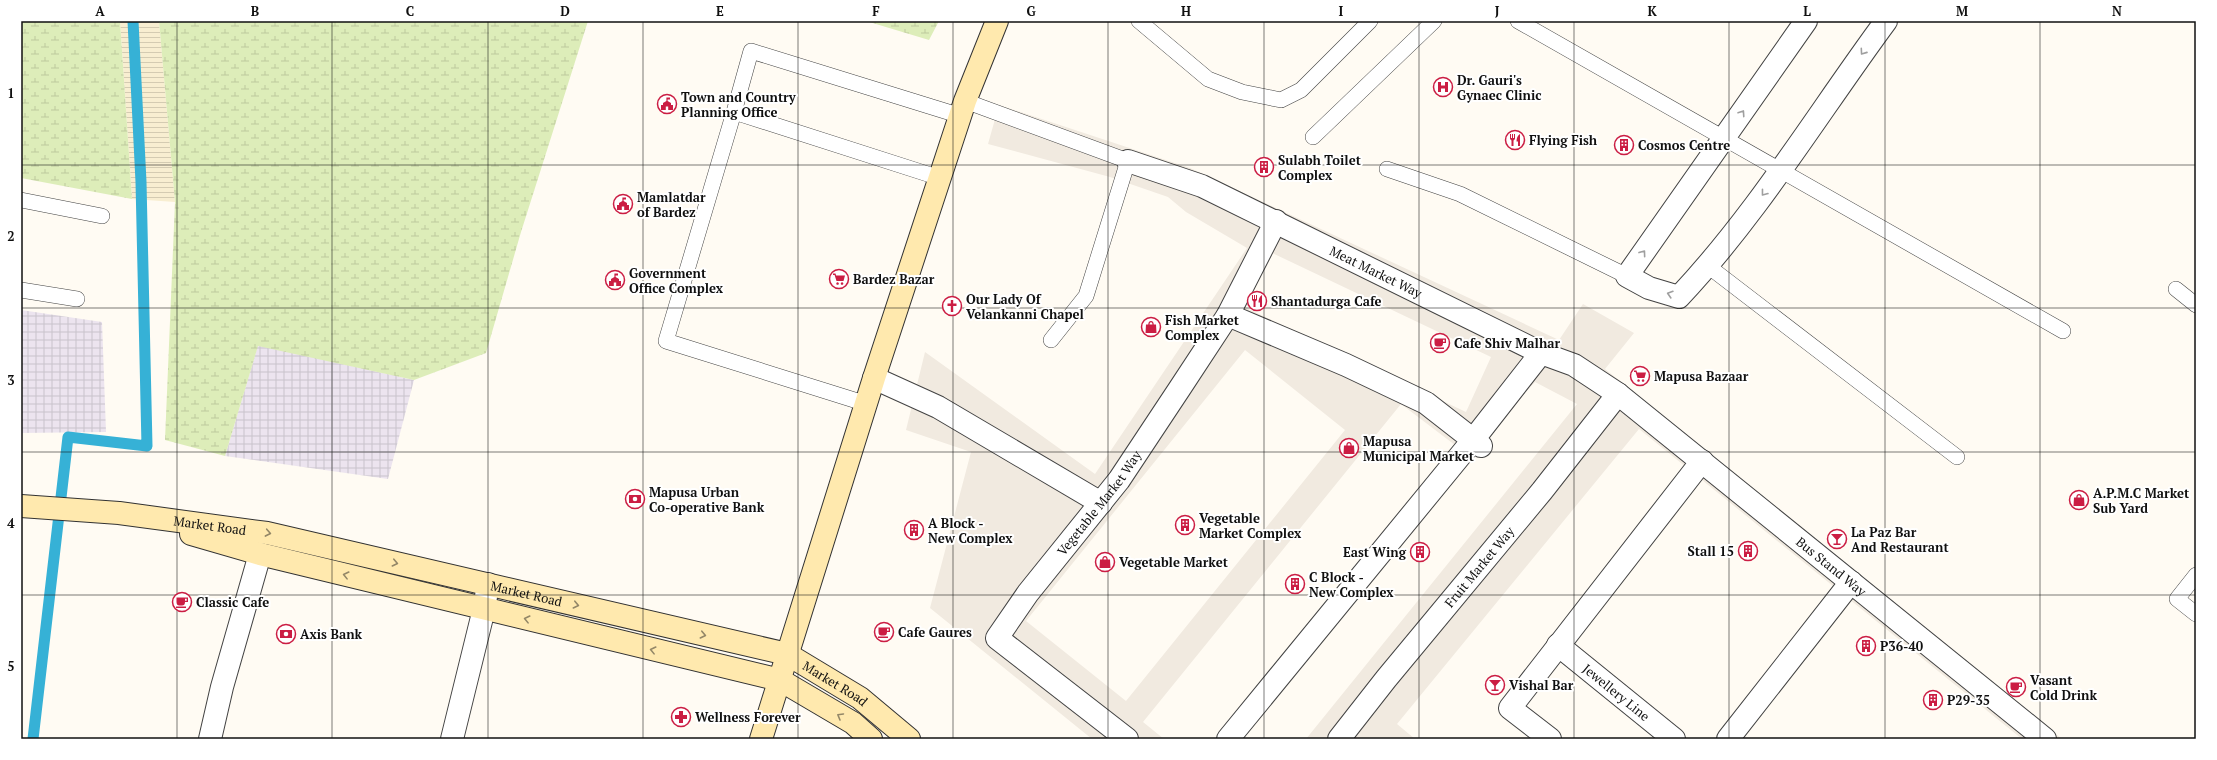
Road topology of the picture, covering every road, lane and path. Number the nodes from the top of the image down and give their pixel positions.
1 (997, 21) edge
2 (1139, 21) edge
3 (1370, 21) edge
4 (1434, 21) edge
5 (1518, 21) edge
6 (1806, 21) edge
7 (1886, 21) edge
8 (963, 108) junction
9 (734, 112) junction
10 (1313, 137) dead end
11 (1725, 139) junction
12 (1128, 161) junction
13 (1386, 169) dead end
14 (1781, 171) junction
15 (940, 178) junction
16 (21, 200) edge
17 (102, 216) dead end
18 (1276, 221) junction
19 (1708, 266) junction
20 (1627, 276) junction
21 (2176, 289) dead end
22 (21, 290) edge
23 (77, 299) dead end
24 (2196, 305) edge
25 (1228, 315) junction
26 (2064, 331) dead end
27 (1051, 340) dead end
28 (1541, 353) junction
29 (874, 378) junction
30 (1618, 394) junction
31 (867, 404) junction
32 (1477, 443) junction
33 (1957, 457) dead end
34 (1702, 461) junction
35 (1101, 502) junction
36 (21, 506) edge
37 (119, 513) junction
38 (260, 554) junction
39 (2196, 575) edge
40 (1851, 582) junction
41 (488, 584) junction
42 (484, 609) junction
43 (2196, 614) edge
44 (1558, 645) junction
45 (787, 654) junction
46 (780, 680) junction
47 (210, 739) edge
48 (452, 739) edge
49 (761, 739) edge
50 (871, 739) edge
51 (909, 739) edge
52 (1128, 739) edge
53 (1228, 739) edge
54 (1339, 739) edge
55 (1550, 739) edge
56 (1674, 739) edge
57 (1728, 739) edge
58 (2045, 739) edge

1 - 8 main road
2 - 3 lane
4 - 10 lane
5 - 11 lane
11 -> 6 street
7 -> 14 street
8 - 9 lane
8 - 12 lane
8 - 15 main road
9 - 15 lane
9 - 31 lane
11 - 14 lane
20 -> 11 street
12 - 18 street, Meat Market Way
12 - 27 lane
13 - 20 lane
14 -> 19 street
14 - 26 lane
15 - 29 main road
16 - 17 lane
18 - 25 street, Vegetable Market Way
18 - 28 street, Meat Market Way
19 -> 20 street
19 - 33 lane
21 - 24 lane
22 - 23 lane
25 - 32 street
25 - 35 street, Vegetable Market Way
28 - 30 street, Meat Market Way
28 - 32 street
29 - 31 main road
29 - 35 street
30 - 34 street, Bus Stand Way
30 - 54 street, Fruit Market Way
31 - 45 main road
32 - 53 street
34 - 40 street, Bus Stand Way
34 - 44 street
35 - 52 street, Vegetable Market Way
36 - 37 main road, Market Road
37 - 38 main road, Market Road
37 -> 41 main road, Market Road
42 -> 38 main road, Market Road
38 - 47 street
39 - 43 lane
40 - 57 street
40 - 58 street, Bus Stand Way
41 - 42 street
41 -> 45 main road, Market Road
46 -> 42 main road, Market Road
42 - 48 street
44 - 55 street
44 - 56 street, Jewellery Line
45 - 46 main road
45 - 51 main road, Market Road
46 - 49 main road
50 -> 46 main road, Market Road

